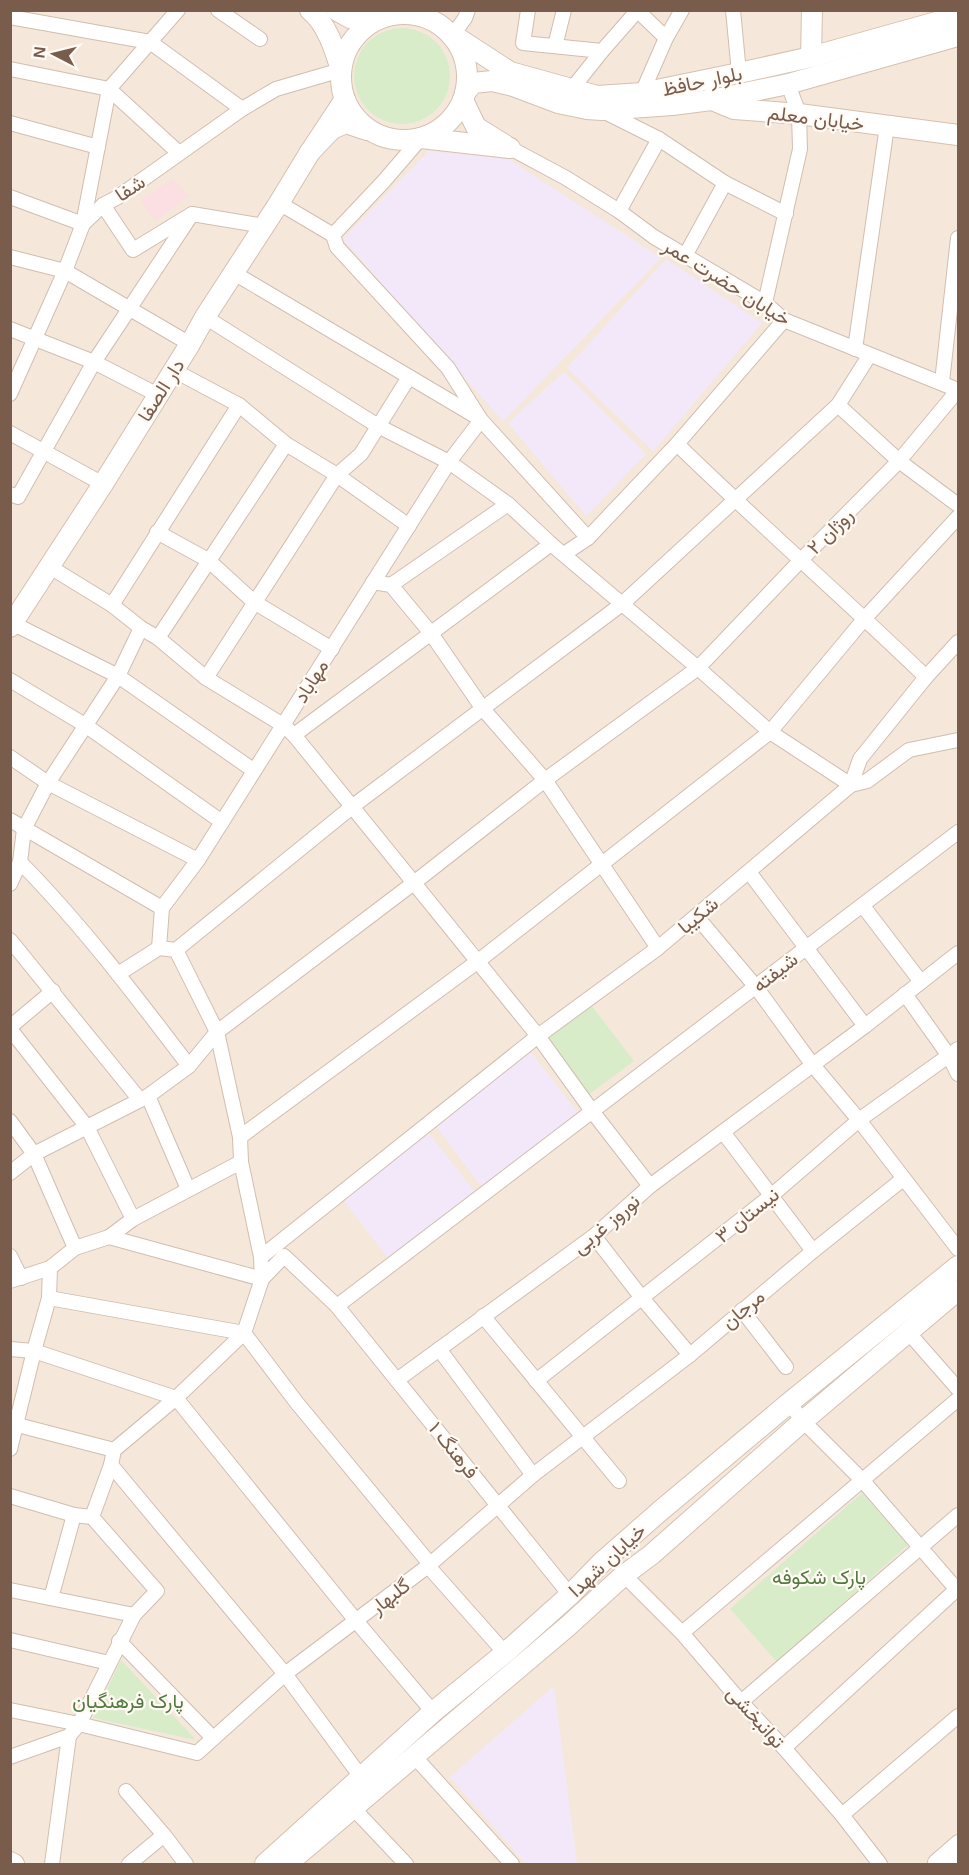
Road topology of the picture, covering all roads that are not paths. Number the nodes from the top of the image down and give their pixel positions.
1 (178, 10) edge
2 (218, 10) edge
3 (310, 10) edge
4 (336, 10) edge
5 (468, 10) edge
6 (528, 10) edge
7 (564, 10) edge
8 (682, 10) edge
9 (733, 10) edge
10 (812, 10) edge
11 (638, 11) edge
12 (958, 16) edge
13 (10, 17) edge
14 (379, 19) junction
15 (453, 35) junction
16 (958, 36) edge
17 (666, 38) junction
18 (260, 39) dead end
19 (150, 42) junction
20 (555, 46) junction
21 (602, 51) junction
22 (811, 57) junction
23 (10, 69) edge
24 (342, 70) junction
25 (740, 74) junction
26 (492, 81) junction
27 (788, 84) junction
28 (676, 87) junction
29 (109, 89) junction
30 (571, 90) junction
31 (642, 93) junction
32 (464, 96) junction
33 (345, 99) junction
34 (711, 100) junction
35 (242, 109) junction
36 (602, 110) junction
37 (799, 114) junction
38 (10, 123) edge
39 (887, 126) junction
40 (476, 127) junction
41 (372, 132) junction
42 (958, 135) edge
43 (421, 138) junction
44 (659, 139) junction
45 (98, 147) junction
46 (510, 148) junction
47 (310, 152) junction
48 (179, 153) junction
49 (725, 183) junction
50 (10, 197) edge
51 (279, 203) junction
52 (103, 205) junction
53 (619, 212) junction
54 (192, 214) junction
55 (786, 214) junction
56 (83, 224) junction
57 (264, 226) junction
58 (333, 235) junction
59 (958, 238) edge
60 (686, 254) junction
61 (10, 257) edge
62 (65, 271) junction
63 (234, 273) junction
64 (765, 303) junction
65 (130, 309) junction
66 (205, 316) junction
67 (784, 320) junction
68 (10, 328) edge
69 (35, 337) junction
70 (190, 344) junction
71 (855, 349) junction
72 (869, 356) junction
73 (94, 362) junction
74 (173, 370) junction
75 (409, 377) junction
76 (942, 382) junction
77 (958, 390) edge
78 (10, 394) edge
79 (158, 395) junction
80 (239, 405) junction
81 (838, 405) junction
82 (482, 420) junction
83 (378, 426) junction
84 (10, 434) edge
85 (286, 444) junction
86 (677, 444) junction
87 (44, 451) junction
88 (899, 461) junction
89 (449, 462) junction
90 (337, 475) junction
91 (103, 484) junction
92 (10, 494) edge
93 (735, 501) junction
94 (508, 504) junction
95 (958, 505) edge
96 (958, 517) edge
97 (408, 526) junction
98 (157, 532) junction
99 (588, 538) junction
100 (550, 544) junction
101 (564, 554) junction
102 (208, 560) junction
103 (801, 560) junction
104 (50, 567) junction
105 (373, 582) junction
106 (391, 585) junction
107 (254, 602) junction
108 (622, 604) junction
109 (112, 605) junction
110 (864, 618) junction
111 (11, 624) edge
112 (141, 628) junction
113 (430, 632) junction
114 (158, 638) junction
115 (958, 642) edge
116 (332, 649) junction
117 (698, 668) junction
118 (118, 676) junction
119 (926, 677) junction
120 (206, 678) junction
121 (10, 680) edge
122 (483, 709) junction
123 (85, 725) junction
124 (283, 725) junction
125 (770, 732) junction
126 (294, 735) junction
127 (958, 740) edge
128 (10, 757) edge
129 (253, 770) junction
130 (545, 780) junction
131 (48, 783) junction
132 (851, 785) junction
133 (353, 806) junction
134 (10, 820) edge
135 (222, 822) junction
136 (24, 830) junction
137 (958, 832) edge
138 (198, 860) junction
139 (20, 862) junction
140 (601, 865) junction
141 (749, 872) junction
142 (415, 882) junction
143 (10, 884) edge
144 (863, 906) junction
145 (162, 908) junction
146 (697, 917) junction
147 (10, 940) edge
148 (159, 948) junction
149 (658, 948) junction
150 (805, 949) junction
151 (176, 950) junction
152 (958, 953) edge
153 (477, 962) junction
154 (118, 974) junction
155 (921, 982) junction
156 (756, 987) junction
157 (53, 991) junction
158 (905, 994) junction
159 (865, 1026) junction
160 (10, 1028) edge
161 (217, 1032) junction
162 (538, 1036) junction
163 (954, 1053) edge
164 (812, 1064) junction
165 (189, 1066) junction
166 (958, 1074) edge
167 (144, 1098) junction
168 (592, 1111) junction
169 (859, 1120) junction
170 (10, 1121) edge
171 (87, 1127) junction
172 (723, 1132) junction
173 (240, 1137) junction
174 (34, 1155) junction
175 (241, 1162) junction
176 (10, 1173) edge
177 (903, 1179) junction
178 (650, 1186) junction
179 (188, 1189) junction
180 (771, 1196) junction
181 (133, 1219) junction
182 (594, 1236) junction
183 (109, 1237) junction
184 (75, 1248) junction
185 (958, 1249) edge
186 (813, 1251) junction
187 (10, 1256) edge
188 (261, 1257) junction
189 (958, 1266) edge
190 (50, 1268) junction
191 (262, 1279) junction
192 (16, 1280) edge
193 (958, 1292) edge
194 (49, 1298) junction
195 (642, 1298) junction
196 (337, 1306) junction
197 (742, 1310) junction
198 (483, 1316) junction
199 (908, 1332) junction
200 (244, 1333) junction
201 (10, 1349) edge
202 (439, 1349) junction
203 (34, 1351) junction
204 (690, 1355) junction
205 (786, 1367) dead end
206 (397, 1380) junction
207 (536, 1381) junction
208 (958, 1389) edge
209 (176, 1398) junction
210 (958, 1399) edge
211 (789, 1403) junction
212 (803, 1421) junction
213 (14, 1424) edge
214 (582, 1437) junction
215 (10, 1449) edge
216 (114, 1450) junction
217 (111, 1466) junction
218 (533, 1475) junction
219 (619, 1481) dead end
220 (862, 1481) junction
221 (10, 1496) edge
222 (498, 1506) junction
223 (74, 1515) junction
224 (958, 1515) edge
225 (92, 1517) junction
226 (922, 1547) junction
227 (429, 1565) junction
228 (624, 1575) junction
229 (10, 1590) edge
230 (958, 1590) edge
231 (570, 1595) junction
232 (51, 1598) junction
233 (134, 1615) junction
234 (357, 1622) junction
235 (682, 1633) junction
236 (10, 1640) edge
237 (119, 1641) junction
238 (505, 1653) junction
239 (109, 1663) junction
240 (285, 1674) junction
241 (741, 1702) junction
242 (10, 1710) edge
243 (433, 1712) junction
244 (958, 1716) edge
245 (79, 1724) junction
246 (69, 1736) junction
247 (213, 1738) junction
248 (784, 1748) junction
249 (414, 1756) junction
250 (10, 1757) edge
251 (361, 1777) junction
252 (126, 1791) dead end
253 (354, 1809) junction
254 (842, 1815) junction
255 (164, 1835) junction
256 (958, 1842) edge
257 (958, 1858) edge
258 (52, 1864) edge
259 (129, 1864) edge
260 (186, 1864) edge
261 (265, 1864) edge
262 (287, 1864) edge
263 (406, 1864) edge
264 (512, 1864) edge
265 (880, 1864) edge
266 (932, 1864) edge
267 (939, 1864) edge

1 - 19 street
2 - 18 street
3 - 24 main road
4 - 14 main road
5 - 15 street
6 - 20 street
7 - 20 street
8 - 17 street
9 - 25 street
10 - 22 main road
11 - 17 street
11 - 21 street
12 - 22 main road, بلوار حافظ
13 - 19 street
14 - 15 main road
14 - 24 main road
15 - 30 main road, بلوار حافظ
15 - 32 main road
16 - 27 main road, بلوار حافظ
17 - 31 street
19 - 29 street
19 - 35 street
20 - 21 street
21 - 30 street
22 - 25 main road, بلوار حافظ
23 - 29 street
24 - 33 main road
24 - 35 street, شفا
25 - 28 main road, بلوار حافظ
26 - 32 main road
26 - 36 main road, بلوار حافظ
26 - 40 main road
27 - 34 main road, بلوار حافظ
27 - 37 street
28 - 31 main road, بلوار حافظ
28 - 34 main road, خیابان معلم
29 - 45 street
29 - 48 street
30 - 31 main road, بلوار حافظ
32 - 40 main road
32 - 43 main road
33 - 41 main road
33 - 47 main road
34 - 36 main road, بلوار حافظ
34 - 37 main road, خیابان معلم
35 - 48 street, شفا
36 - 44 street
37 - 39 main road, خیابان معلم
37 - 55 street
38 - 45 street
39 - 42 main road, خیابان معلم
39 - 71 street
40 - 46 main road
41 - 43 main road
41 - 47 main road
43 - 46 main road
43 - 58 street
44 - 49 street
44 - 53 street
45 - 56 street
46 - 53 street, خیابان حضرت عمر
47 - 51 main road, دار الصفا
48 - 52 street, شفا
49 - 55 street
49 - 60 street
50 - 56 street
51 - 57 main road, دار الصفا
51 - 58 street
52 - 54 street
52 - 56 street, شفا
53 - 60 street, خیابان حضرت عمر
54 - 57 street
54 - 65 street
55 - 64 street
56 - 62 street, شفا
57 - 63 main road, دار الصفا
58 - 82 street
59 - 76 street
60 - 64 street, خیابان حضرت عمر
61 - 62 street
62 - 65 street
62 - 69 street, شفا
63 - 66 main road, دار الصفا
63 - 75 street
64 - 67 street, خیابان حضرت عمر
65 - 70 street
65 - 73 street
66 - 70 main road, دار الصفا
66 - 83 street
67 - 71 street, خیابان حضرت عمر
67 - 86 street
68 - 69 street
69 - 73 street
69 - 78 street, شفا
70 - 74 main road, دار الصفا
71 - 72 street, خیابان حضرت عمر
72 - 76 street, خیابان حضرت عمر
72 - 81 street
73 - 79 street
73 - 87 street
74 - 79 main road, دار الصفا
74 - 80 street
75 - 82 street
75 - 83 street
76 - 77 street, خیابان حضرت عمر
77 - 88 street, روژان ۲
79 - 91 main road, دار الصفا
80 - 85 street
80 - 98 street
81 - 88 street
81 - 93 street
82 - 89 street, مهاباد
82 - 99 street
83 - 89 street
83 - 90 street
84 - 87 street
85 - 90 street
85 - 102 street
86 - 93 street
86 - 99 street
87 - 91 street
87 - 92 street
88 - 95 street
88 - 103 street, روژان ۲
89 - 94 street
89 - 97 street, مهاباد
90 - 97 street
90 - 107 street
91 - 104 main road, دار الصفا
93 - 103 street
93 - 108 street
94 - 100 street
94 - 106 street
96 - 110 street
97 - 105 street, مهاباد
98 - 102 street
98 - 109 street
99 - 101 street
100 - 101 street
100 - 113 street
101 - 108 street
102 - 107 street
102 - 114 street
103 - 110 street
103 - 117 street, روژان ۲
104 - 109 street
104 - 111 main road, دار الصفا
105 - 106 street
105 - 116 street, مهاباد
106 - 113 street
107 - 116 street
107 - 120 street
108 - 117 street
108 - 122 street
109 - 112 street
110 - 119 street
110 - 125 street
111 - 118 street
112 - 114 street
112 - 118 street
113 - 122 street
113 - 126 street
114 - 120 street
115 - 119 street
116 - 124 street, مهاباد
117 - 125 street
117 - 130 street, روژان ۲
118 - 123 street
118 - 129 street
119 - 132 street
120 - 124 street
121 - 123 street
122 - 130 street
122 - 133 street
123 - 131 street
123 - 135 street
124 - 126 street
124 - 129 street, مهاباد
125 - 132 street
125 - 140 street
126 - 133 street
127 - 132 street
128 - 131 street
129 - 135 street, مهاباد
130 - 140 street
130 - 142 street, روژان ۲
131 - 136 street
131 - 138 street
132 - 141 street, شکیبا
133 - 142 street
133 - 151 street
134 - 136 street
135 - 138 street, مهاباد
136 - 139 street
136 - 145 street
137 - 144 street, شیفته
138 - 145 street, مهاباد
139 - 143 street
139 - 154 street
140 - 149 street
140 - 153 street
141 - 146 street, شکیبا
141 - 150 street
142 - 153 street
142 - 161 street, روژان ۲
144 - 150 street, شیفته
144 - 155 street
145 - 148 street
146 - 149 street, شکیبا
146 - 156 street
147 - 157 street
148 - 151 street
148 - 154 street
149 - 162 street, شکیبا
150 - 156 street, شیفته
150 - 159 street
151 - 161 street
152 - 155 street, نوروز غربی
153 - 162 street
153 - 173 street
154 - 165 street
155 - 158 street, نوروز غربی
156 - 164 street
156 - 168 street, شیفته
157 - 160 street
157 - 167 street
158 - 159 street, نوروز غربی
158 - 163 street
159 - 164 street, نوروز غربی
160 - 171 street
161 - 165 street, روژان ۲
161 - 173 street
162 - 168 street
162 - 188 street, شکیبا
163 - 166 street
163 - 169 street, نیستان ۳
164 - 169 street
164 - 172 street, نوروز غربی
165 - 167 street, روژان ۲
167 - 171 street, روژان ۲
167 - 179 street
168 - 178 street
168 - 196 street, شیفته
169 - 177 street
169 - 180 street, نیستان ۳
170 - 174 street
171 - 174 street, روژان ۲
171 - 181 street
172 - 178 street, نوروز غربی
172 - 180 street
173 - 175 street
174 - 176 street, روژان ۲
174 - 184 street
175 - 179 street
175 - 188 street
177 - 185 street
177 - 186 street, مرجان
178 - 182 street, نوروز غربی
179 - 181 street
180 - 186 street
180 - 195 street, نیستان ۳
181 - 183 street
182 - 195 street
182 - 198 street, نوروز غربی
183 - 184 street
183 - 191 street
184 - 190 street
186 - 197 street, مرجان
187 - 192 street
188 - 191 street
189 - 211 main road, خیابان شهدا
190 - 192 street
190 - 194 street
191 - 196 street, فرهنگ ۱
191 - 200 street
193 - 199 main road, خیابان شهدا
194 - 200 street
194 - 203 street
195 - 204 street
195 - 207 street, نیستان ۳
196 - 206 street, فرهنگ ۱
197 - 204 street, مرجان
197 - 205 street
198 - 202 street, نوروز غربی
198 - 207 street
199 - 208 street
199 - 212 main road, خیابان شهدا
200 - 209 street
200 - 227 street
201 - 203 street
202 - 206 street, نوروز غربی
202 - 218 street
203 - 209 street
203 - 213 street
204 - 214 street, مرجان
206 - 222 street, فرهنگ ۱
207 - 214 street
209 - 216 street
209 - 234 street
210 - 220 street
211 - 212 street
211 - 231 main road, خیابان شهدا
212 - 220 street
212 - 228 main road, خیابان شهدا
213 - 215 street
213 - 216 street
214 - 218 street, گلبهار
214 - 219 street
216 - 217 street
217 - 225 street
217 - 240 street
218 - 222 street, گلبهار
220 - 226 street
220 - 235 street
221 - 223 street
222 - 227 street, گلبهار
222 - 231 street, فرهنگ ۱
223 - 225 street
223 - 232 street
224 - 226 street
225 - 233 street
226 - 230 street
226 - 241 street
227 - 234 street, گلبهار
227 - 238 street
228 - 235 street, توانبخشی
228 - 249 main road, خیابان شهدا
229 - 232 street
230 - 248 street
231 - 238 main road, خیابان شهدا
232 - 233 street
233 - 237 street
234 - 240 street, گلبهار
234 - 243 street
235 - 241 street, توانبخشی
236 - 239 street
237 - 239 street
237 - 247 street
238 - 243 main road, خیابان شهدا
239 - 245 street
240 - 247 street, گلبهار
240 - 251 street
241 - 248 street, توانبخشی
242 - 245 street
243 - 251 main road, خیابان شهدا
244 - 254 street
245 - 246 street
245 - 247 street, گلبهار
246 - 250 street
246 - 258 street
248 - 254 street, توانبخشی
249 - 253 main road, خیابان شهدا
249 - 264 street
251 - 261 main road, خیابان شهدا
252 - 255 street
253 - 262 main road, خیابان شهدا
253 - 263 street
254 - 265 street, توانبخشی
255 - 259 street
255 - 260 street
256 - 266 street
257 - 267 main road

